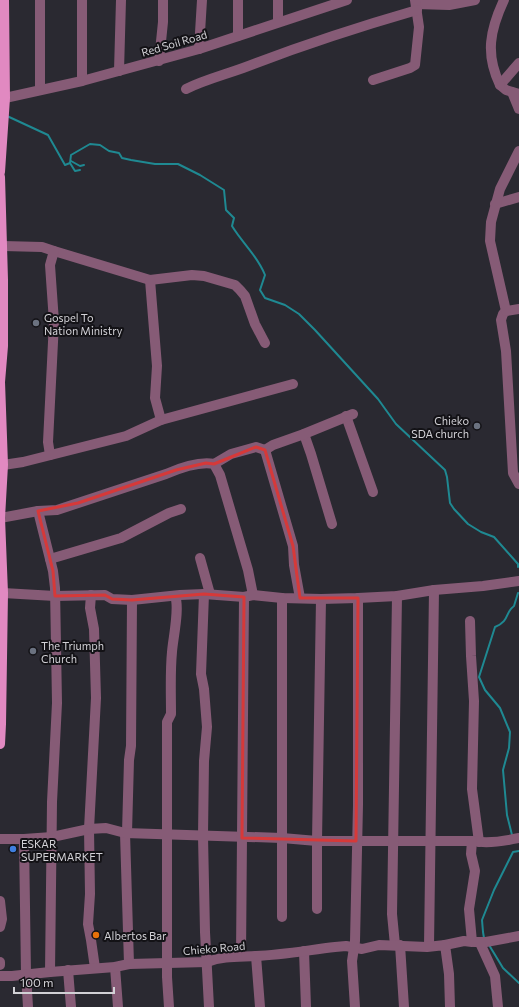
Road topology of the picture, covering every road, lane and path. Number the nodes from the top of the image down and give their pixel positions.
1 (4, 0) edge
2 (40, 0) edge
3 (82, 0) edge
4 (121, 0) edge
5 (163, 0) edge
6 (202, 0) edge
7 (238, 0) edge
8 (278, 0) edge
9 (316, 0) edge
10 (348, 0) edge
11 (475, 0) edge
12 (504, 0) edge
13 (416, 4) edge
14 (316, 11) junction
15 (278, 22) junction
16 (238, 36) junction
17 (199, 49) junction
18 (159, 61) junction
19 (519, 63) edge
20 (119, 71) junction
21 (373, 80) dead end
22 (82, 81) junction
23 (500, 85) junction
24 (186, 89) dead end
25 (40, 90) junction
26 (516, 93) edge
27 (5, 98) junction
28 (519, 109) edge
29 (519, 151) edge
30 (0, 172) edge
31 (0, 177) edge
32 (519, 197) edge
33 (495, 204) junction
34 (3, 246) junction
35 (54, 251) junction
36 (150, 280) junction
37 (519, 309) edge
38 (506, 311) junction
39 (265, 343) dead end
40 (0, 382) edge
41 (293, 384) dead end
42 (161, 420) junction
43 (304, 434) junction
44 (265, 450) junction
45 (50, 455) junction
46 (214, 464) junction
47 (3, 465) junction
48 (519, 484) edge
49 (373, 492) dead end
50 (181, 509) dead end
51 (38, 510) junction
52 (0, 518) edge
53 (332, 524) dead end
54 (200, 558) dead end
55 (50, 559) junction
56 (519, 581) edge
57 (434, 590) junction
58 (3, 593) junction
59 (207, 594) junction
60 (91, 595) junction
61 (54, 596) junction
62 (174, 596) junction
63 (248, 596) junction
64 (397, 596) junction
65 (282, 598) junction
66 (300, 598) junction
67 (358, 598) junction
68 (321, 599) junction
69 (132, 600) junction
70 (470, 621) dead end
71 (1, 647) edge
72 (0, 744) edge
73 (89, 828) junction
74 (126, 833) junction
75 (166, 835) junction
76 (203, 836) junction
77 (52, 837) junction
78 (242, 838) junction
79 (282, 838) junction
80 (519, 838) edge
81 (0, 839) edge
82 (24, 839) junction
83 (356, 840) junction
84 (316, 841) junction
85 (393, 841) junction
86 (430, 841) junction
87 (475, 841) junction
88 (0, 901) edge
89 (317, 909) dead end
90 (282, 917) dead end
91 (0, 927) edge
92 (519, 936) edge
93 (482, 942) junction
94 (397, 945) junction
95 (444, 945) junction
96 (429, 946) junction
97 (354, 949) junction
98 (304, 951) junction
99 (241, 956) junction
100 (256, 956) junction
101 (0, 962) edge
102 (207, 962) junction
103 (167, 963) junction
104 (129, 964) junction
105 (0, 965) edge
106 (116, 967) junction
107 (95, 968) junction
108 (68, 970) junction
109 (50, 972) junction
110 (26, 974) junction
111 (0, 976) edge
112 (28, 1007) edge
113 (71, 1007) edge
114 (118, 1007) edge
115 (169, 1007) edge
116 (209, 1007) edge
117 (260, 1007) edge
118 (306, 1007) edge
119 (355, 1007) edge
120 (404, 1007) edge
121 (450, 1007) edge
122 (498, 1007) edge

1 - 27 main road
2 - 25 street
3 - 22 street
4 - 20 street
5 - 18 street
6 - 17 street
7 - 16 street
8 - 15 street
9 - 14 street
10 - 14 street, Red Soil Road
11 - 13 street
12 - 23 street
13 - 21 street
13 - 24 street
14 - 15 street, Red Soil Road
15 - 16 street, Red Soil Road
16 - 17 street, Red Soil Road
17 - 18 street, Red Soil Road
18 - 20 street, Red Soil Road
19 - 23 street
20 - 22 street, Red Soil Road
22 - 25 street, Red Soil Road
23 - 26 street
25 - 27 street, Red Soil Road
26 - 28 street
27 - 30 main road
29 - 33 street
31 - 34 main road
32 - 33 street
33 - 38 street
34 - 35 street
34 - 40 main road
35 - 36 street
35 - 45 street
36 - 39 street
36 - 42 street
37 - 38 street
38 - 48 street
40 - 47 main road
41 - 42 street
42 - 45 street
43 - 44 street
43 - 49 street
43 - 53 street
44 - 46 street
44 - 66 street
45 - 47 street
46 - 51 street
46 - 63 street
47 - 52 main road
50 - 55 street
51 - 52 street
51 - 55 street
52 - 58 main road
54 - 59 street
55 - 61 street
56 - 57 street
57 - 64 street
57 - 86 street
58 - 61 street
58 - 71 main road
59 - 62 street
59 - 63 street
59 - 76 street
60 - 61 street
60 - 69 street
60 - 73 street
61 - 77 street
62 - 69 street
62 - 75 street
63 - 65 street
63 - 78 street
64 - 67 street
64 - 85 street
65 - 66 street
65 - 79 street
66 - 68 street
67 - 68 street
67 - 83 street
68 - 84 street
69 - 74 street
70 - 87 street
71 - 72 main road
73 - 74 street
73 - 77 street
73 - 107 street
74 - 75 street
74 - 104 street
75 - 76 street
75 - 103 street
76 - 78 street
76 - 102 street
77 - 82 street
77 - 109 street
78 - 79 street
78 - 99 street
79 - 84 street
79 - 90 street
80 - 87 street
81 - 82 street
82 - 110 street
83 - 84 street
83 - 85 street
83 - 97 street
84 - 89 street
85 - 86 street
85 - 94 street
86 - 87 street
86 - 96 street
87 - 93 street
88 - 91 street
92 - 93 street, Chieko Road
93 - 95 street, Chieko Road
93 - 122 street
94 - 96 street, Chieko Road
94 - 97 street, Chieko Road
94 - 120 street
95 - 96 street, Chieko Road
95 - 121 street
97 - 98 street, Chieko Road
97 - 119 street
98 - 100 street, Chieko Road
98 - 118 street
99 - 100 street, Chieko Road
99 - 102 street, Chieko Road
100 - 117 street
101 - 105 street
102 - 103 street, Chieko Road
102 - 116 street
103 - 104 street, Chieko Road
103 - 115 street
104 - 106 street, Chieko Road
106 - 107 street, Chieko Road
106 - 114 street
107 - 108 street, Chieko Road
108 - 109 street, Chieko Road
108 - 113 street
109 - 110 street, Chieko Road
110 - 111 street, Chieko Road
110 - 112 street

